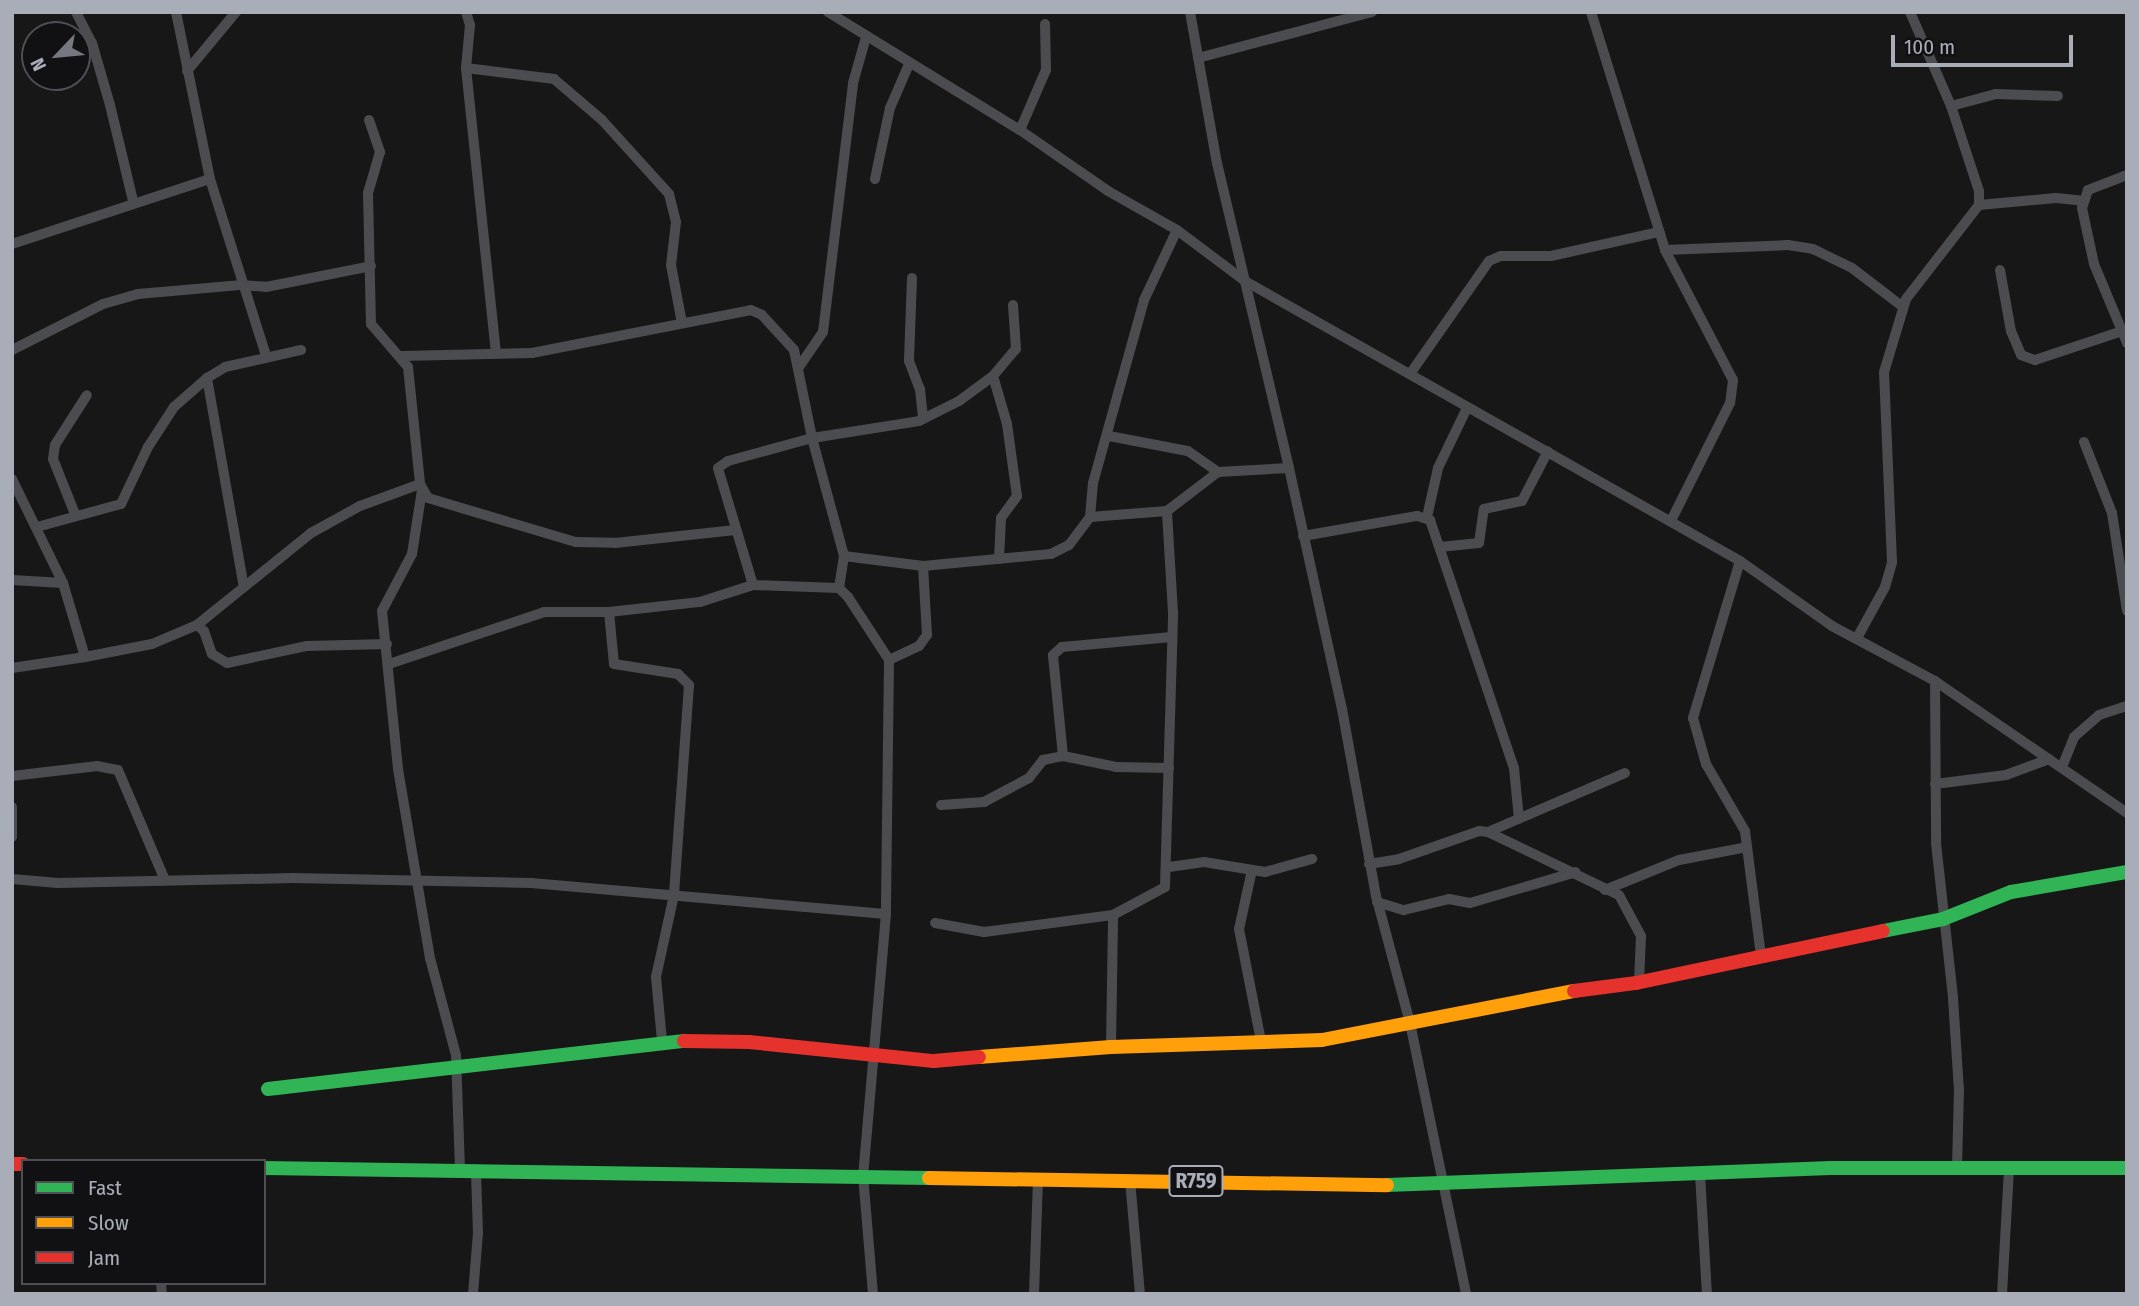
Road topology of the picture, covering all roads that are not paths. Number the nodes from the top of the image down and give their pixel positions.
1 (76, 12) edge
2 (176, 12) edge
3 (236, 12) edge
4 (466, 12) edge
5 (828, 12) edge
6 (1190, 12) edge
7 (1372, 12) edge
8 (1591, 12) edge
9 (1910, 12) edge
10 (1045, 24) dead end
11 (866, 37) junction
12 (1198, 58) junction
13 (909, 64) junction
14 (466, 68) junction
15 (187, 71) junction
16 (2058, 96) dead end
17 (1951, 106) junction
18 (369, 120) dead end
19 (1020, 130) junction
20 (2127, 175) edge
21 (211, 179) junction
22 (875, 179) dead end
23 (133, 201) junction
24 (2083, 201) junction
25 (1979, 205) junction
26 (1177, 230) junction
27 (1659, 232) junction
28 (12, 244) edge
29 (1665, 250) junction
30 (371, 266) junction
31 (2000, 270) dead end
32 (912, 278) dead end
33 (1245, 281) junction
34 (240, 285) junction
35 (1013, 305) dead end
36 (1903, 307) junction
37 (682, 323) junction
38 (2122, 331) junction
39 (2127, 342) edge
40 (12, 350) edge
41 (302, 350) dead end
42 (496, 352) junction
43 (266, 356) junction
44 (402, 356) junction
45 (799, 367) junction
46 (1410, 373) junction
47 (993, 376) junction
48 (206, 378) junction
49 (87, 395) dead end
50 (1467, 408) junction
51 (923, 419) junction
52 (1109, 436) junction
53 (812, 438) junction
54 (2084, 442) dead end
55 (1548, 451) junction
56 (1290, 468) junction
57 (1218, 472) junction
58 (12, 479) edge
59 (421, 486) junction
60 (1167, 511) junction
61 (75, 514) junction
62 (1090, 517) junction
63 (1427, 517) junction
64 (1672, 519) junction
65 (37, 527) junction
66 (735, 530) junction
67 (1303, 536) junction
68 (1440, 547) junction
69 (844, 556) junction
70 (999, 559) junction
71 (1740, 561) junction
72 (923, 566) junction
73 (12, 580) edge
74 (63, 583) junction
75 (754, 585) junction
76 (244, 587) junction
77 (839, 588) junction
78 (2127, 611) edge
79 (609, 612) junction
80 (197, 625) junction
81 (1172, 638) junction
82 (1857, 638) junction
83 (387, 644) junction
84 (85, 657) junction
85 (889, 660) junction
86 (389, 664) junction
87 (12, 668) edge
88 (1935, 681) junction
89 (2127, 706) edge
90 (1063, 757) junction
91 (2049, 759) junction
92 (2062, 767) junction
93 (1169, 768) junction
94 (1625, 773) dead end
95 (12, 776) edge
96 (1935, 784) junction
97 (941, 805) dead end
98 (12, 807) edge
99 (2127, 813) edge
100 (1519, 819) junction
101 (1488, 832) junction
102 (12, 837) edge
103 (1747, 847) junction
104 (1312, 859) dead end
105 (1369, 864) junction
106 (1169, 867) junction
107 (1252, 870) junction
108 (1576, 872) junction
109 (2127, 872) edge
110 (12, 879) edge
111 (164, 880) junction
112 (418, 880) junction
113 (1605, 890) junction
114 (674, 895) junction
115 (1377, 902) junction
116 (886, 914) junction
117 (1113, 915) junction
118 (1943, 919) junction
119 (935, 923) dead end
120 (1761, 956) junction
121 (1639, 982) junction
122 (1410, 1023) junction
123 (662, 1040) junction
124 (1261, 1041) junction
125 (1111, 1047) junction
126 (874, 1052) junction
127 (458, 1068) junction
128 (268, 1089) dead end
129 (1957, 1167) junction
130 (266, 1168) edge
131 (2009, 1168) junction
132 (2127, 1168) edge
133 (460, 1172) junction
134 (476, 1172) junction
135 (1700, 1174) junction
136 (863, 1175) junction
137 (1038, 1178) junction
138 (1130, 1180) junction
139 (1442, 1186) junction
140 (473, 1294) edge
141 (873, 1294) edge
142 (1034, 1294) edge
143 (1140, 1294) edge
144 (1466, 1294) edge
145 (1707, 1294) edge
146 (2002, 1294) edge

1 - 23 street
2 - 15 street
3 - 15 street
4 - 14 street
5 - 11 street
6 - 12 street
7 - 12 street
8 - 27 street
9 - 17 street
10 - 19 street
11 - 13 street
11 - 45 street
12 - 33 street
13 - 19 street
13 - 22 street
14 - 37 street
14 - 42 street
15 - 21 street
16 - 17 street
17 - 25 street
18 - 30 street
19 - 26 street
20 - 24 street
21 - 23 street
21 - 34 street
23 - 28 street
24 - 25 street
24 - 38 street
25 - 36 street
26 - 33 street
26 - 52 street
27 - 29 street
27 - 46 street
29 - 36 street
29 - 64 street
30 - 34 street
30 - 44 street
31 - 38 street
32 - 51 street
33 - 46 street
33 - 56 street
34 - 40 street
34 - 43 street
35 - 47 street
36 - 82 street
37 - 42 street
37 - 45 street
38 - 39 street
41 - 43 street
42 - 44 street
43 - 48 street
44 - 59 street
45 - 53 street
46 - 50 street
47 - 51 street
47 - 70 street
48 - 61 street
48 - 76 street
49 - 61 street
50 - 55 street
50 - 63 street
51 - 53 street
52 - 57 street
52 - 62 street
53 - 66 street
53 - 69 street
54 - 78 street
55 - 64 street
55 - 68 street
56 - 57 street
56 - 67 street
57 - 60 street
58 - 65 street
59 - 66 street
59 - 76 street
59 - 83 street
60 - 62 street
60 - 81 street
61 - 65 street
62 - 70 street
63 - 67 street
63 - 68 street
64 - 71 street
65 - 74 street
66 - 75 street
67 - 105 street
68 - 100 street
69 - 72 street
69 - 77 street
70 - 72 street
71 - 82 street
71 - 103 street
72 - 85 street
73 - 74 street
74 - 84 street
75 - 77 street
75 - 79 street
76 - 80 street
77 - 85 street
79 - 86 street
79 - 114 street
80 - 83 street
80 - 84 street
81 - 90 street
81 - 93 street
82 - 88 street
83 - 86 street
84 - 87 street
85 - 116 street
86 - 112 street
88 - 91 street
88 - 96 street
89 - 92 street
90 - 93 street
90 - 97 street
91 - 92 street
91 - 96 street
92 - 99 street
93 - 106 street
94 - 100 street
95 - 111 street
96 - 118 street
98 - 102 street
100 - 101 street
101 - 105 street
101 - 108 street
103 - 113 street
103 - 120 street
104 - 107 street
105 - 115 street
106 - 107 street
106 - 117 street
107 - 124 street
108 - 113 street
108 - 115 street
109 - 118 street
110 - 111 street
111 - 112 street
112 - 114 street
112 - 127 street
113 - 121 street
114 - 116 street
114 - 123 street
115 - 122 street
116 - 126 street
117 - 119 street
117 - 125 street
118 - 120 street
118 - 129 street
120 - 121 street
121 - 122 street
122 - 124 street
122 - 139 street
123 - 126 street
123 - 127 street
124 - 125 street
125 - 126 street
126 - 136 street
127 - 128 street
127 - 133 street
129 - 131 street, R759
129 - 135 street, R759
130 - 133 street, R759
131 - 132 street, R759
131 - 146 street
133 - 134 street, R759
134 - 136 street, R759
134 - 140 street
135 - 139 street, R759
135 - 145 street
136 - 137 street, R759
136 - 141 street
137 - 138 street, R759
137 - 142 street
138 - 139 street, R759
138 - 143 street
139 - 144 street

